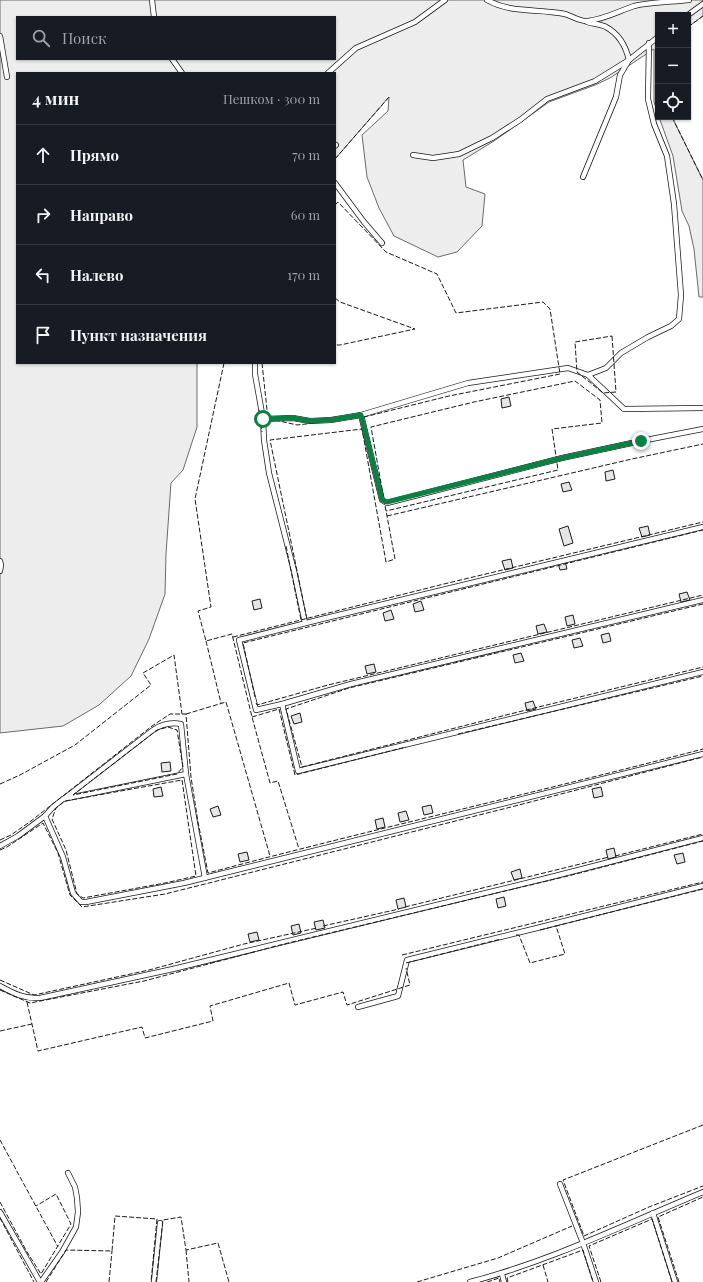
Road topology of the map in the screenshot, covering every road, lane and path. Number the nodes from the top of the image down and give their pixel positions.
1 (152, 0) edge
2 (445, 0) edge
3 (487, 0) edge
4 (689, 0) edge
5 (703, 4) edge
6 (691, 13) edge
7 (154, 16) edge
8 (586, 22) junction
9 (0, 36) edge
10 (655, 39) edge
11 (649, 43) junction
12 (173, 60) edge
13 (629, 60) junction
14 (181, 72) edge
15 (329, 72) edge
16 (7, 77) dead end
17 (413, 155) dead end
18 (583, 177) dead end
19 (336, 184) edge
20 (382, 243) dead end
21 (255, 364) edge
22 (588, 375) junction
23 (703, 408) edge
24 (361, 415) junction
25 (263, 419) junction
26 (703, 430) edge
27 (703, 527) edge
28 (0, 561) edge
29 (0, 571) edge
30 (703, 600) edge
31 (305, 623) junction
32 (703, 672) edge
33 (282, 704) junction
34 (703, 754) edge
35 (186, 774) junction
36 (63, 799) junction
37 (45, 816) junction
38 (703, 838) edge
39 (0, 846) edge
40 (205, 878) junction
41 (703, 886) edge
42 (0, 986) edge
43 (358, 1007) dead end
44 (68, 1173) dead end
45 (560, 1184) dead end
46 (703, 1192) edge
47 (0, 1212) edge
48 (652, 1213) junction
49 (160, 1222) dead end
50 (583, 1243) junction
51 (502, 1274) junction
52 (41, 1282) edge
53 (154, 1282) edge
54 (470, 1282) edge
55 (504, 1282) edge
56 (596, 1282) edge
57 (675, 1282) edge

1 - 7 lane
2 - 15 lane
3 - 8 lane
4 - 8 lane
5 - 6 lane
8 - 13 lane
9 - 16 lane
10 - 11 lane
11 - 13 lane
11 - 22 lane
12 - 14 lane
13 - 17 lane
13 - 18 lane
19 - 20 lane
21 - 25 lane
22 - 23 lane
22 - 24 lane
24 - 25 lane
24 - 26 lane
25 - 31 lane
27 - 31 lane
28 - 29 lane
30 - 33 lane
31 - 33 lane
32 - 33 lane
34 - 40 lane
35 - 36 lane
35 - 36 lane
35 - 40 lane
36 - 37 lane
37 - 39 lane
37 - 40 lane
38 - 42 lane
41 - 43 lane
44 - 52 lane
45 - 50 lane
46 - 48 lane
47 - 52 lane
48 - 50 lane
48 - 57 lane
49 - 53 lane
50 - 51 lane
50 - 56 lane
51 - 54 lane
51 - 55 lane

